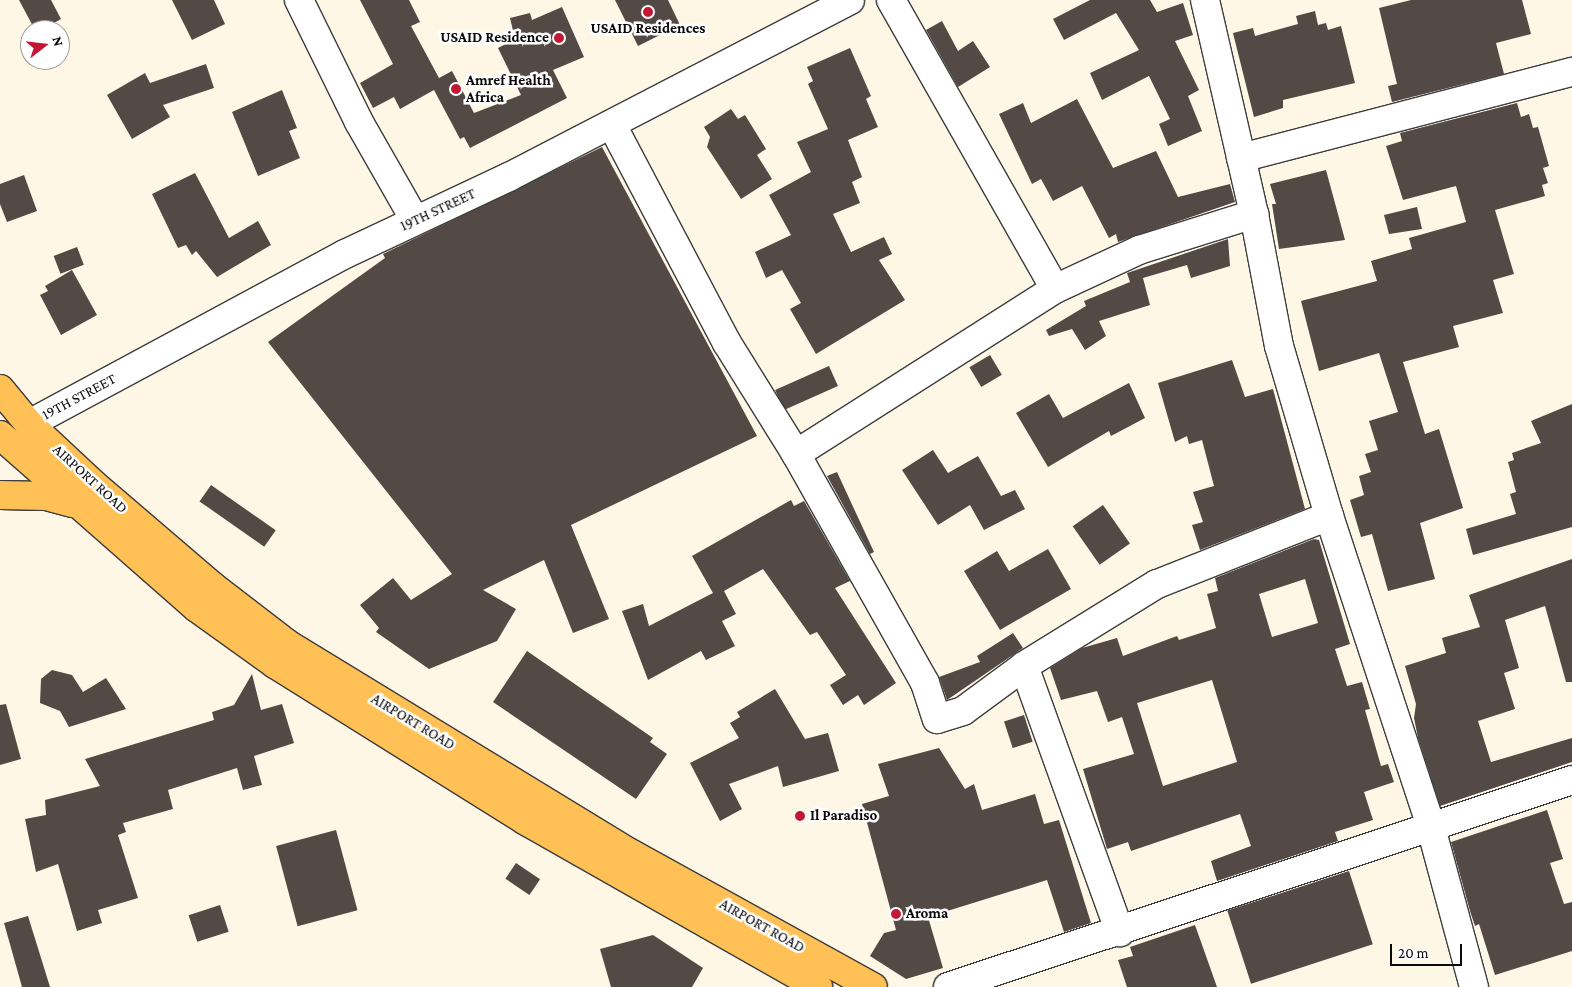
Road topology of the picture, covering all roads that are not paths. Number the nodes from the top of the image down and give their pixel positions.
1 (299, 0) edge
2 (850, 0) edge
3 (891, 0) edge
4 (1205, 0) edge
5 (1572, 72) edge
6 (612, 125) junction
7 (1241, 158) junction
8 (1254, 214) junction
9 (415, 220) junction
10 (1055, 289) junction
11 (0, 390) edge
12 (29, 424) junction
13 (2, 444) edge
14 (796, 454) junction
15 (0, 495) edge
16 (75, 504) junction
17 (1329, 516) junction
18 (1024, 666) junction
19 (1572, 780) edge
20 (539, 798) junction
21 (526, 821) junction
22 (1430, 824) junction
23 (1120, 932) junction
24 (818, 987) edge
25 (874, 987) edge
26 (948, 987) edge
27 (1474, 987) edge

1 - 9 street
2 - 6 street, 19TH STREET
3 - 10 street
4 - 7 street
5 - 7 street
6 - 9 street, 19TH STREET
6 - 14 street
7 - 8 street
8 - 10 street
8 - 17 street
9 - 12 street, 19TH STREET
10 - 14 street
11 - 12 main road, AIRPORT ROAD
12 - 13 main road
12 - 20 main road, AIRPORT ROAD
13 - 16 main road, AIRPORT ROAD
14 - 18 street
15 - 16 main road
16 - 21 main road, AIRPORT ROAD
17 - 18 street
17 - 22 street
18 - 23 street
19 - 22 street
20 - 21 main road
20 - 25 main road, AIRPORT ROAD
21 - 24 main road, AIRPORT ROAD
22 - 23 street
22 - 27 street
23 - 26 street

